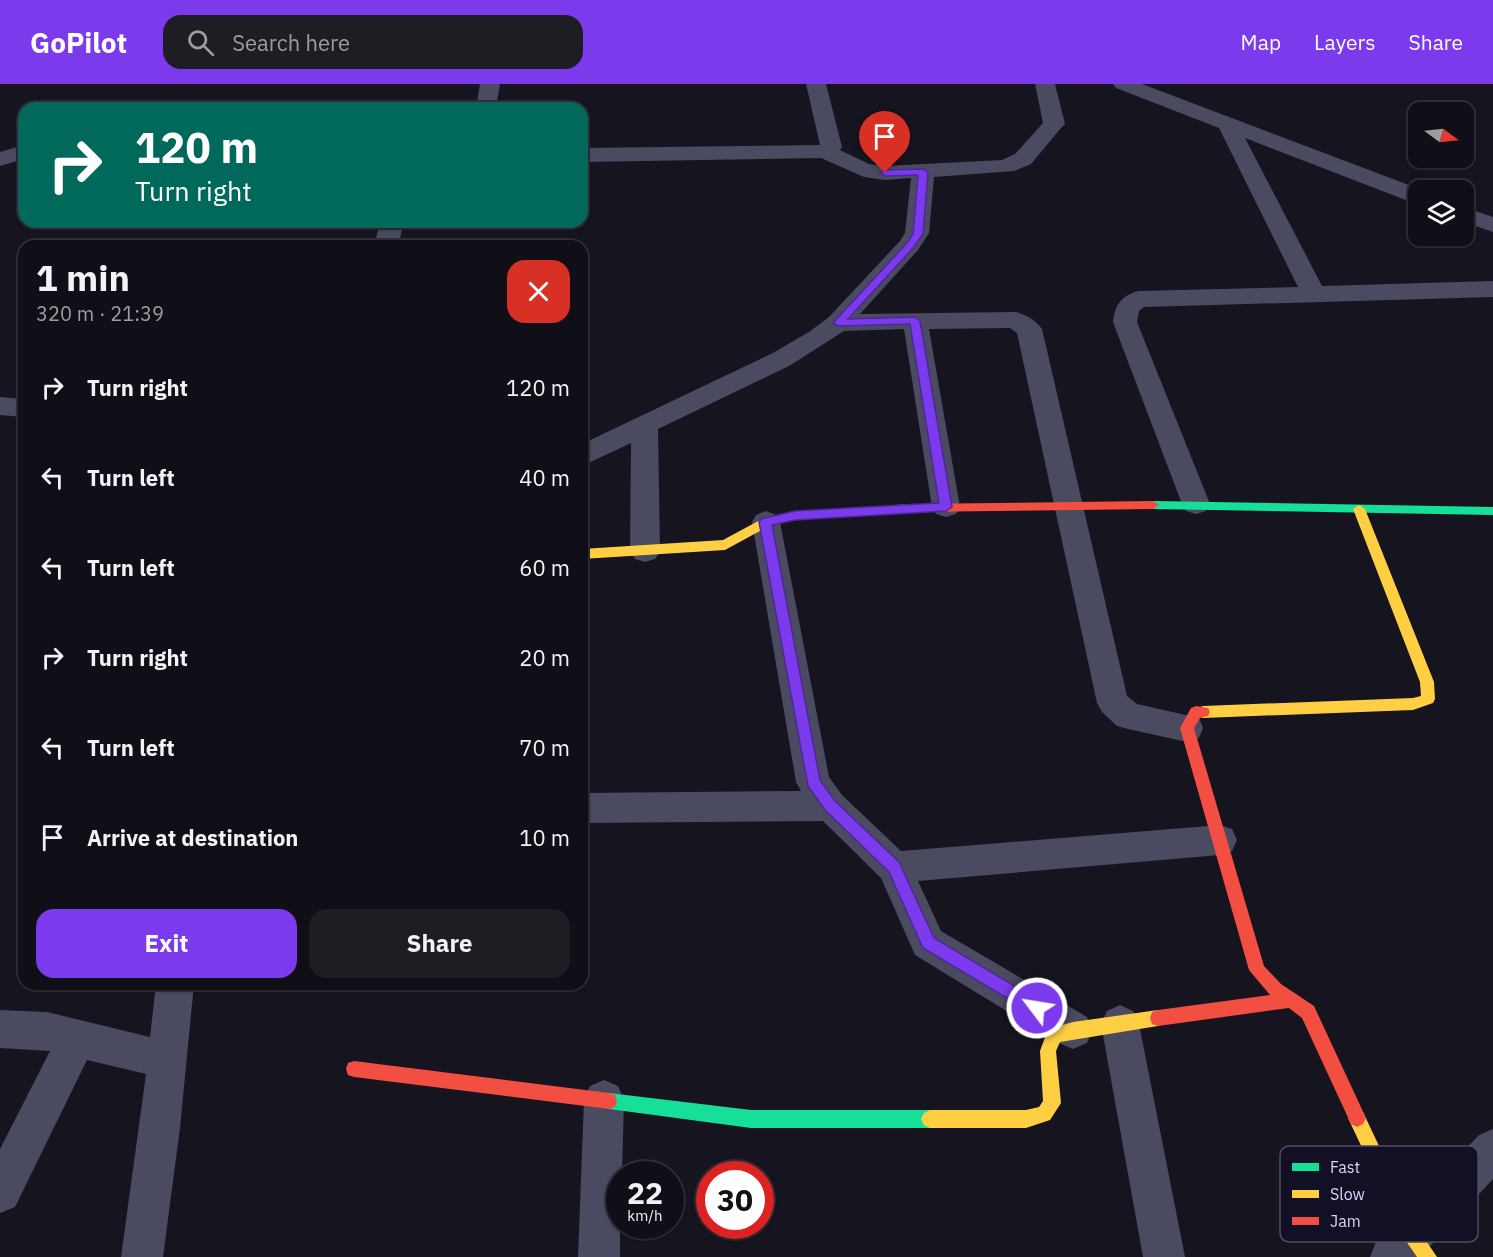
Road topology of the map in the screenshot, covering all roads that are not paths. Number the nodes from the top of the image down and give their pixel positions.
1 (490, 84) edge
2 (816, 84) edge
3 (1045, 84) edge
4 (1123, 84) edge
5 (487, 102) edge
6 (1227, 123) junction
7 (825, 151) junction
8 (18, 154) edge
9 (588, 155) edge
10 (0, 159) edge
11 (923, 172) junction
12 (1408, 193) edge
13 (1474, 218) edge
14 (1493, 225) edge
15 (1493, 288) edge
16 (1314, 294) junction
17 (915, 321) junction
18 (838, 323) junction
19 (0, 406) edge
20 (18, 408) edge
21 (644, 424) junction
22 (588, 453) edge
23 (1196, 504) junction
24 (1069, 506) junction
25 (946, 507) junction
26 (1359, 509) junction
27 (1493, 511) edge
28 (765, 522) junction
29 (645, 551) junction
30 (588, 554) edge
31 (1187, 728) junction
32 (830, 806) junction
33 (588, 808) edge
34 (1220, 840) junction
35 (894, 867) junction
36 (174, 990) edge
37 (1291, 1000) junction
38 (1120, 1024) junction
39 (0, 1029) edge
40 (1073, 1030) junction
41 (77, 1038) junction
42 (167, 1060) junction
43 (354, 1069) dead end
44 (604, 1100) junction
45 (1365, 1146) edge
46 (1493, 1149) edge
47 (1478, 1167) edge
48 (0, 1192) edge
49 (142, 1257) edge
50 (599, 1257) edge
51 (1164, 1257) edge

1 - 5 street
2 - 7 street
3 - 11 street
4 - 6 street
6 - 12 street
6 - 16 street
7 - 9 street
7 - 11 street
8 - 10 street
11 - 18 street
13 - 14 street
15 - 16 street
16 - 23 street
17 - 18 street
17 - 24 street
17 - 25 street
18 - 21 street
19 - 20 street
21 - 22 street
21 - 29 street
23 - 24 street
23 - 26 street
24 - 25 street
24 - 31 street
25 - 28 street
26 - 27 street
26 - 31 street
28 - 29 street
28 - 32 street
29 - 30 street
31 - 34 street
32 - 33 street
32 - 35 street
34 - 35 street
34 - 37 street
35 - 40 street
36 - 42 street
37 - 38 street
37 - 45 street
38 - 40 street
38 - 51 street
39 - 41 street
40 - 44 street
41 - 42 street
41 - 48 street
42 - 49 street
43 - 44 street
44 - 50 street
46 - 47 street

